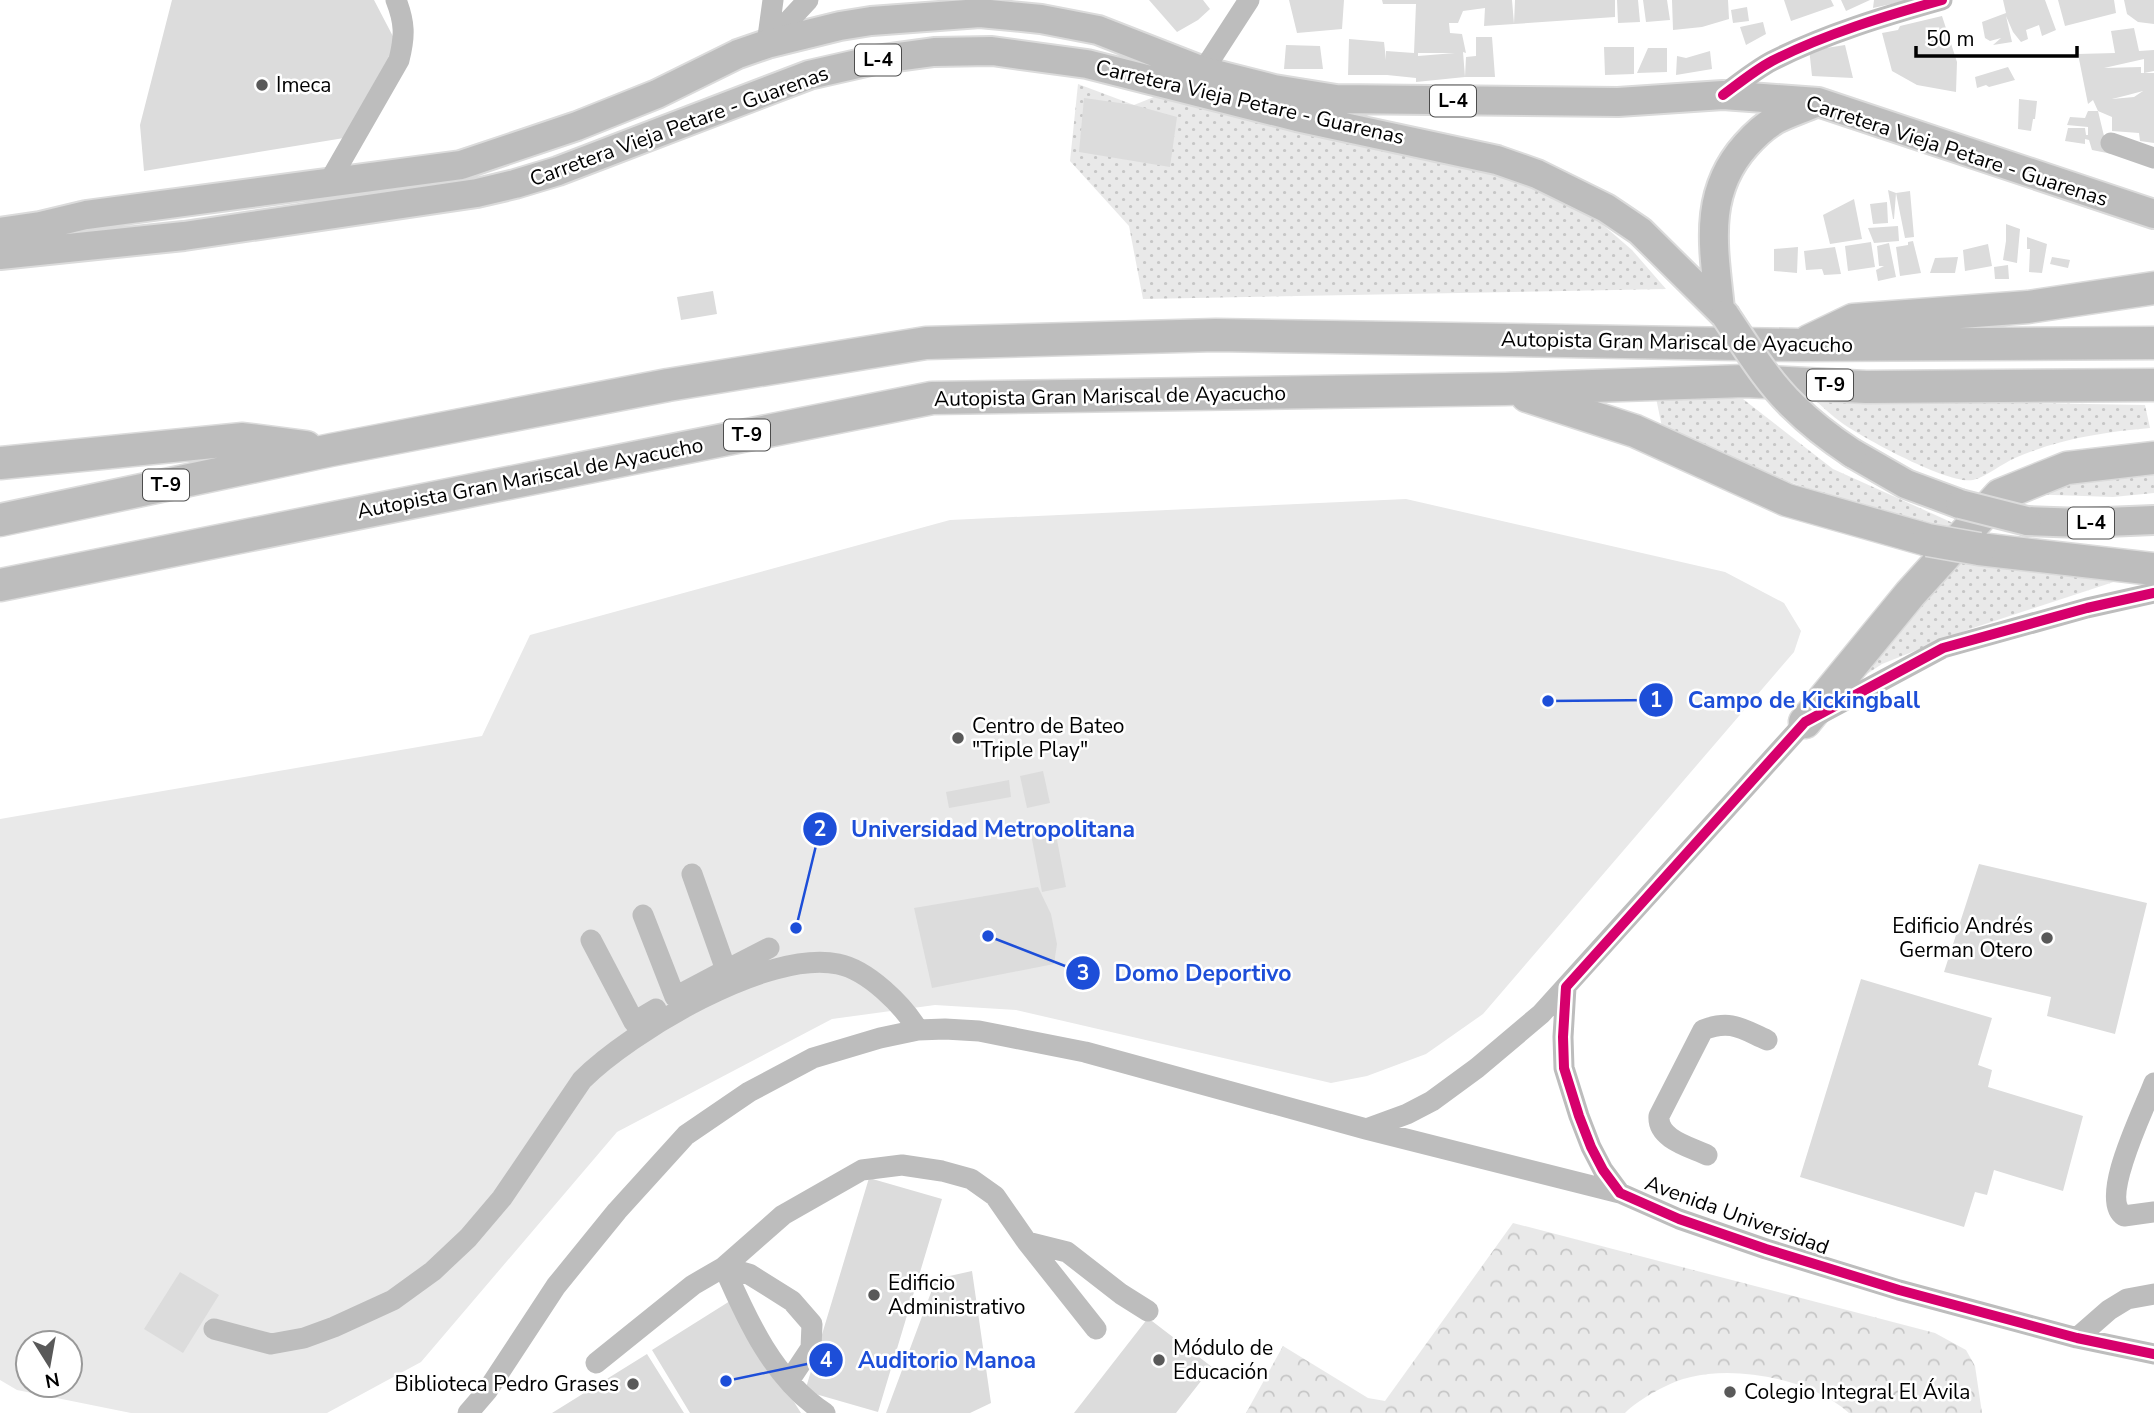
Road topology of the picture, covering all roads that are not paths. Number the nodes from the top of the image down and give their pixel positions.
1 (396, 0) edge
2 (773, 0) edge
3 (808, 0) edge
4 (1249, 0) edge
5 (1942, 0) edge
6 (976, 7) edge
7 (767, 44) junction
8 (1203, 71) junction
9 (1723, 95) junction
10 (1818, 102) junction
11 (2111, 143) dead end
12 (2154, 158) edge
13 (329, 181) junction
14 (2154, 214) edge
15 (0, 232) edge
16 (0, 254) edge
17 (2154, 288) edge
18 (1723, 312) junction
19 (2154, 344) edge
20 (1800, 345) junction
21 (2154, 385) edge
22 (1505, 388) junction
23 (331, 450) junction
24 (2154, 458) edge
25 (0, 463) edge
26 (0, 520) edge
27 (2154, 520) edge
28 (2154, 569) edge
29 (0, 585) edge
30 (2154, 593) edge
31 (1805, 722) junction
32 (692, 874) dead end
33 (642, 915) dead end
34 (591, 940) dead end
35 (769, 948) dead end
36 (726, 970) junction
37 (1566, 987) junction
38 (675, 996) junction
39 (634, 1022) junction
40 (918, 1030) junction
41 (1767, 1040) dead end
42 (601, 1046) dead end
43 (2154, 1083) edge
44 (1366, 1129) junction
45 (1707, 1155) dead end
46 (1620, 1193) junction
47 (2154, 1212) edge
48 (1027, 1242) junction
49 (723, 1267) junction
50 (2154, 1294) edge
51 (1148, 1311) dead end
52 (214, 1329) dead end
53 (1096, 1329) dead end
54 (2077, 1338) junction
55 (2154, 1354) edge
56 (596, 1363) dead end
57 (789, 1381) junction
58 (468, 1413) edge
59 (825, 1413) edge

1 - 13 street
2 - 7 street
3 - 7 street
4 - 8 street
5 - 9 street
6 - 7 main road, Carretera Vieja Petare - Guarenas / L-4
6 - 8 main road, Carretera Vieja Petare - Guarenas / L-4
7 - 13 main road, Carretera Vieja Petare - Guarenas / L-4
8 - 9 main road, Carretera Vieja Petare - Guarenas / L-4
9 - 10 main road, Carretera Vieja Petare - Guarenas / L-4
10 - 14 main road, Carretera Vieja Petare - Guarenas / L-4
10 - 18 main road, L-4
11 - 12 street
13 - 15 main road, Carretera Vieja Petare - Guarenas / L-4
16 - 18 main road, Carretera Vieja Petare - Guarenas / L-4
17 - 20 highway
18 - 27 main road, L-4, bridge
19 - 20 highway, Autopista Gran Mariscal de Ayacucho / T-9
20 - 23 highway, Autopista Gran Mariscal de Ayacucho / T-9
21 - 22 highway, Autopista Gran Mariscal de Ayacucho / T-9
22 - 28 highway, bridge
22 - 29 highway, Autopista Gran Mariscal de Ayacucho / T-9
23 - 25 highway
23 - 26 highway, Autopista Gran Mariscal de Ayacucho / T-9
24 - 31 highway
30 - 31 street
31 - 37 street
32 - 36 street
33 - 38 street
34 - 39 street
35 - 36 street
36 - 38 street
37 - 44 street
37 - 46 street, Avenida Universidad
38 - 39 street
39 - 42 street
40 - 44 street
40 - 52 street
40 - 58 street
41 - 45 street
43 - 47 street
44 - 46 street
46 - 54 street, Avenida Universidad
48 - 49 street
48 - 51 street
48 - 53 street
49 - 56 street
49 - 57 street
49 - 57 street
50 - 54 street
54 - 55 street, Avenida Universidad
57 - 59 street

